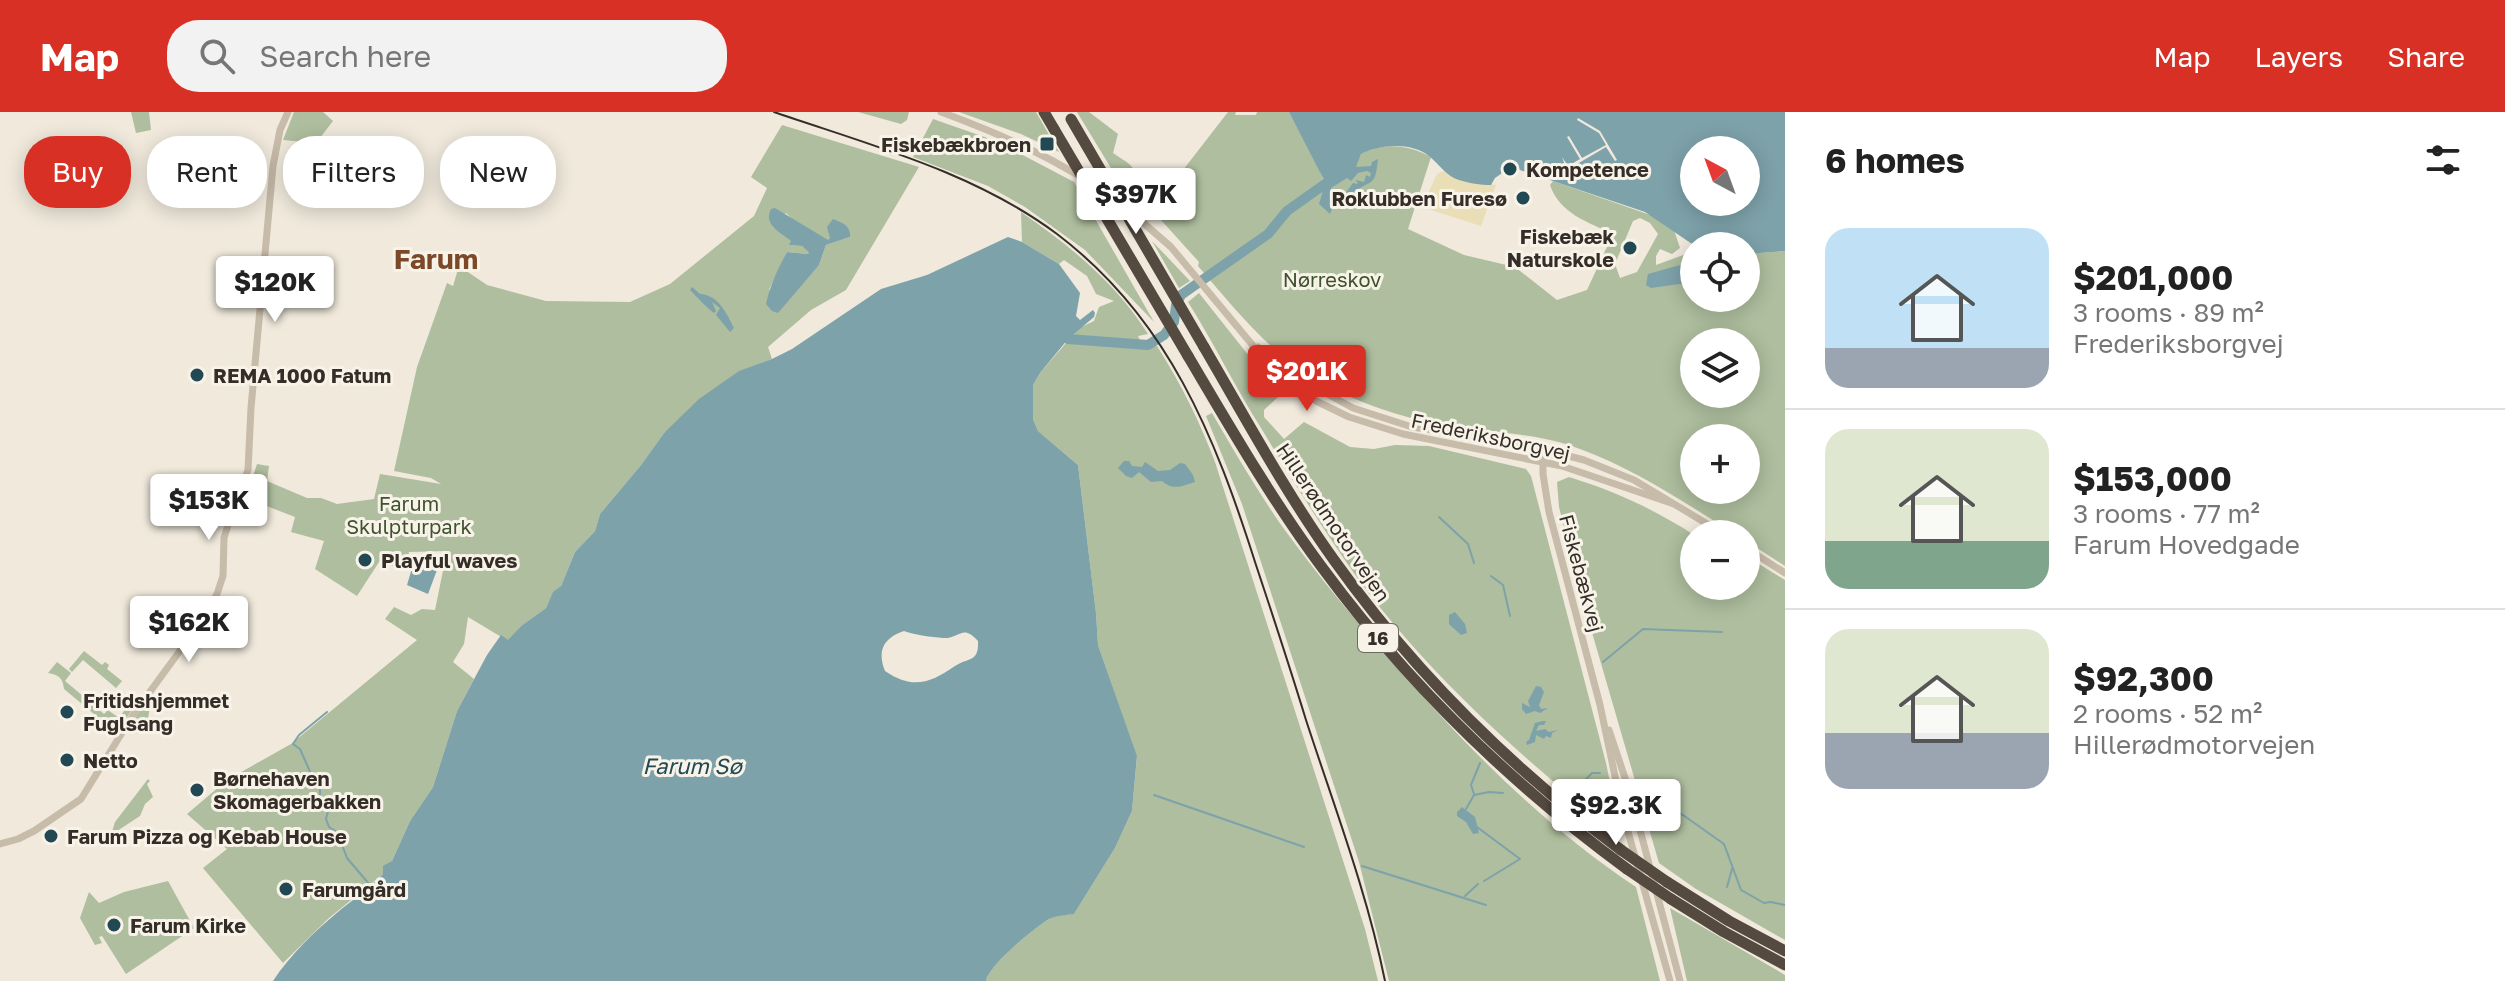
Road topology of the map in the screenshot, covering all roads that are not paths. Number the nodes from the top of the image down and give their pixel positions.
1 (288, 112) edge
2 (941, 112) edge
3 (1044, 112) edge
4 (1068, 116) edge
5 (1239, 330) junction
6 (1543, 448) junction
7 (1542, 461) junction
8 (1671, 503) junction
9 (1700, 520) edge
10 (1760, 557) edge
11 (1785, 573) edge
12 (1600, 705) junction
13 (0, 844) edge
14 (1785, 951) edge
15 (1785, 965) edge
16 (1670, 981) edge
17 (1680, 981) edge

1 - 13 street
2 - 5 street, Frederiksborgvej
3 - 15 highway, Hillerødmotorvejen / 16, bridge
4 - 14 highway, Hillerødmotorvejen / 16, bridge
5 - 6 street, Frederiksborgvej
5 - 7 street, Frederiksborgvej
6 - 7 street, Fiskebækvej
6 - 8 street, Frederiksborgvej
7 - 8 street, Frederiksborgvej
7 - 12 street, Fiskebækvej
8 - 9 street, Frederiksborgvej
10 - 11 street
12 - 16 street, Fiskebækvej
12 - 17 street, Fiskebækvej

